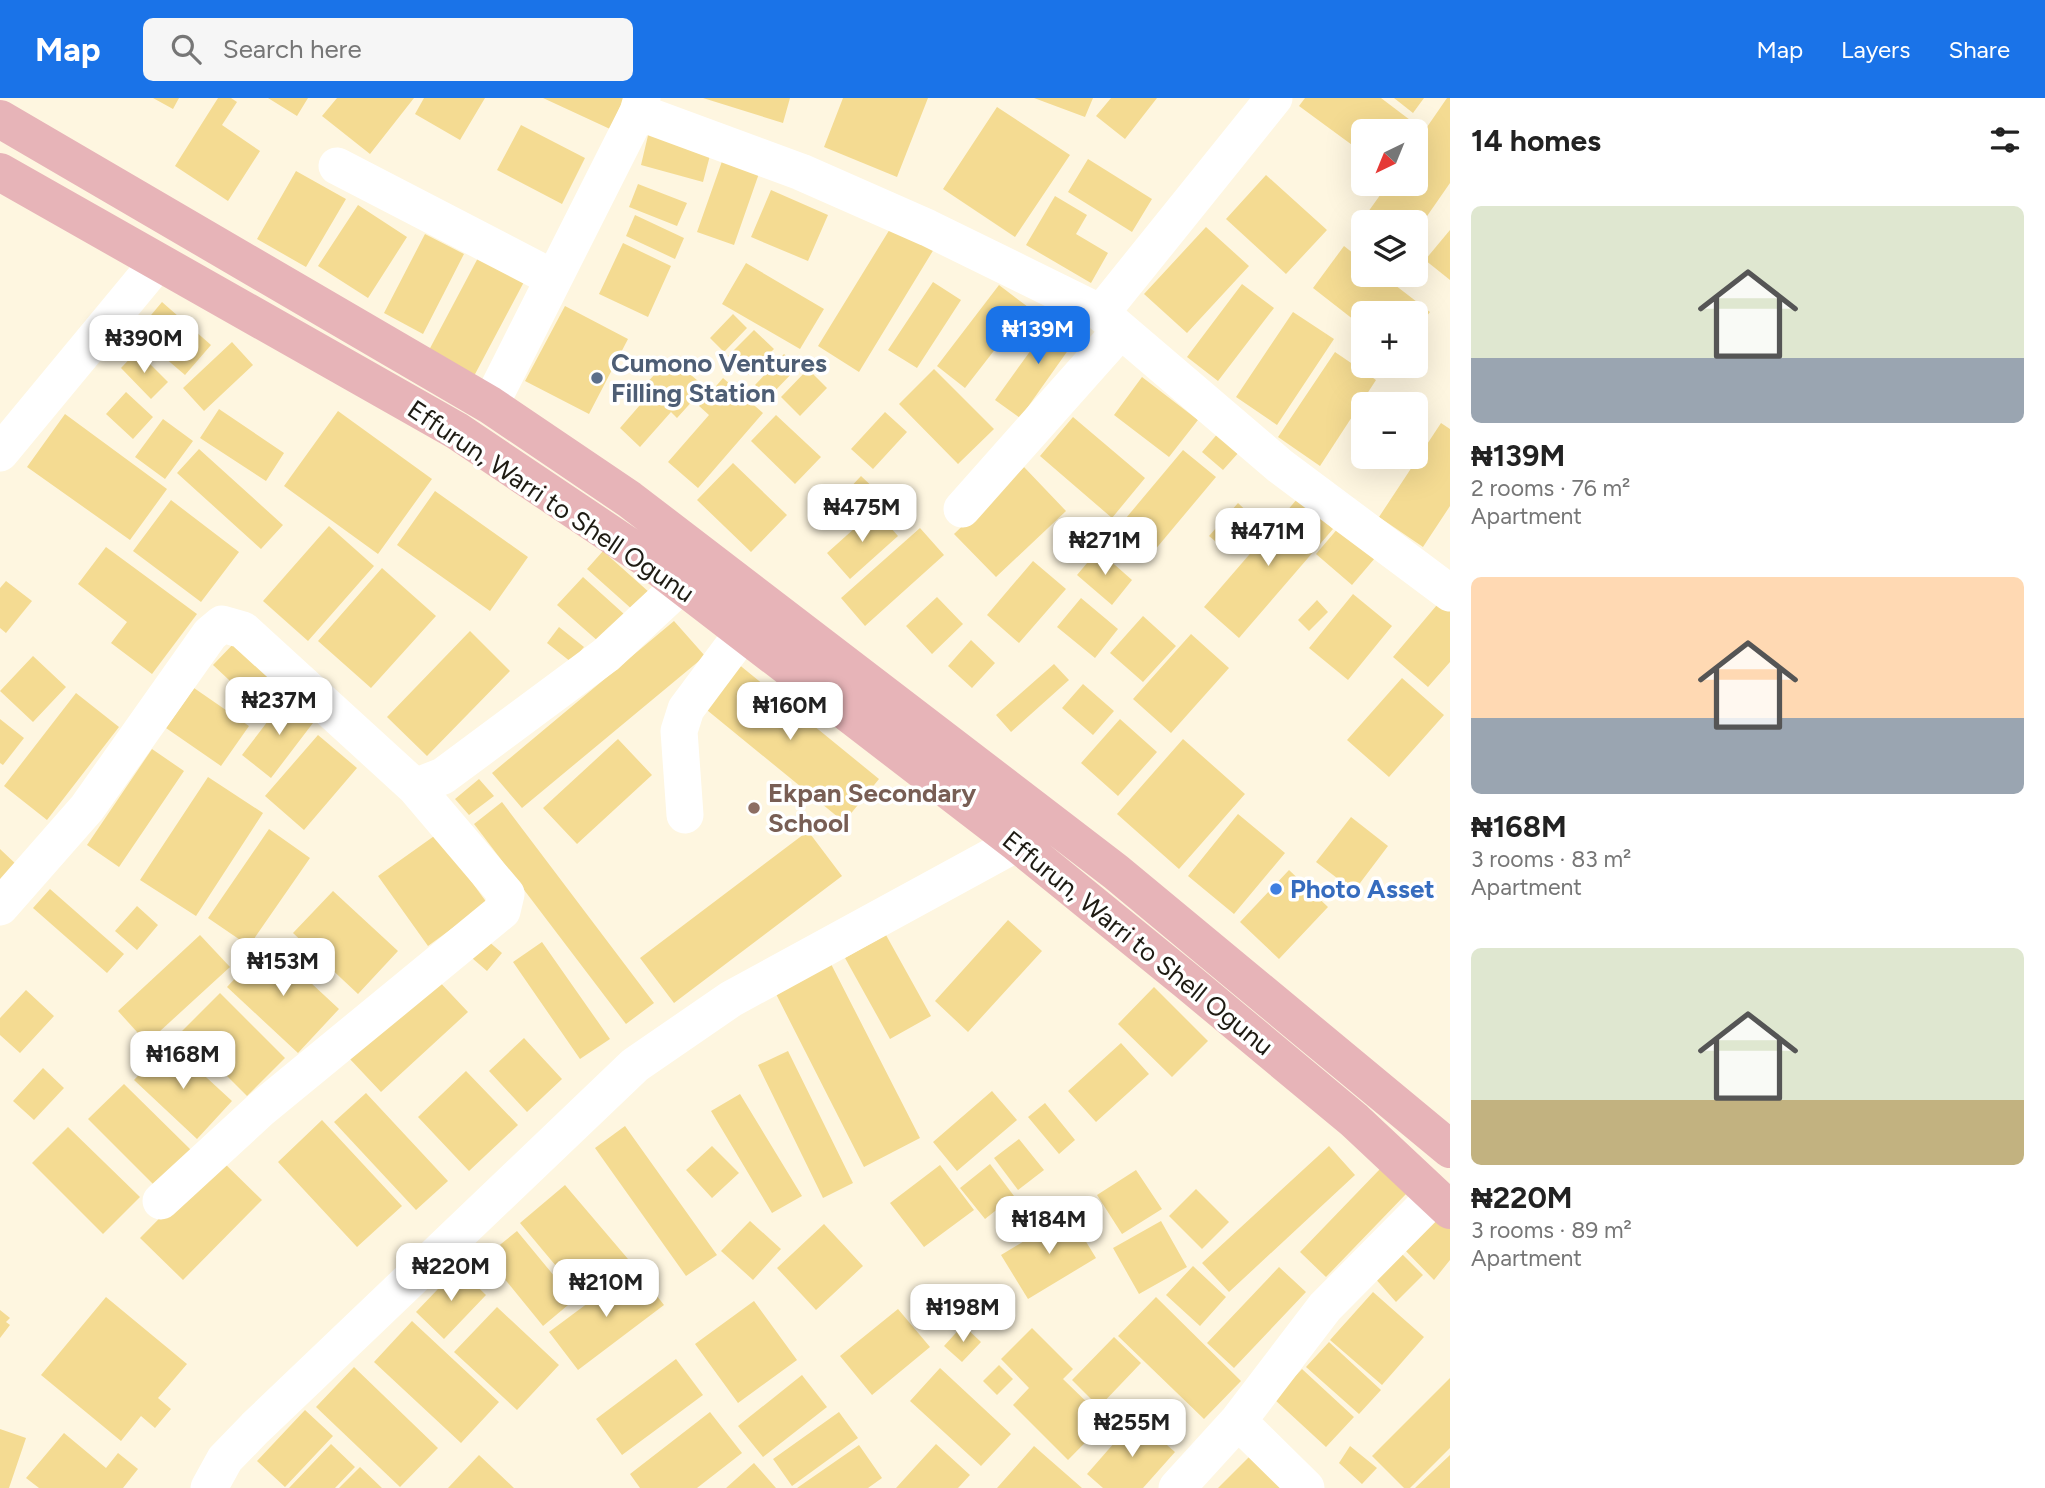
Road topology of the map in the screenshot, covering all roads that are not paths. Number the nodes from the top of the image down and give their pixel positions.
1 (1274, 98) edge
2 (640, 105) edge
3 (0, 120) edge
4 (337, 166) dead end
5 (0, 172) edge
6 (158, 262) junction
7 (553, 278) junction
8 (1111, 321) junction
9 (490, 405) junction
10 (0, 453) edge
11 (962, 509) dead end
12 (680, 586) junction
13 (1450, 593) edge
14 (742, 634) junction
15 (415, 787) junction
16 (685, 816) dead end
17 (1017, 843) junction
18 (0, 907) edge
19 (1450, 1149) edge
20 (161, 1202) dead end
21 (1443, 1203) edge
22 (1238, 1421) junction
23 (209, 1488) edge
24 (1177, 1488) edge
25 (1306, 1488) edge

1 - 8 street
2 - 7 street
2 - 8 street
3 - 9 main road, Effurun, Warri to Shell Ogunu
4 - 7 street
5 - 6 main road, Effurun, Warri to Shell Ogunu
6 - 10 street
6 - 12 main road, Effurun, Warri to Shell Ogunu
7 - 9 street
8 - 11 street
8 - 13 street
9 - 19 main road, Effurun, Warri to Shell Ogunu
12 - 14 main road, Effurun, Warri to Shell Ogunu
12 - 15 street
14 - 16 street
14 - 17 main road, Effurun, Warri to Shell Ogunu
15 - 18 street
15 - 20 street
17 - 21 main road, Effurun, Warri to Shell Ogunu
17 - 23 street
21 - 22 street
22 - 24 street
22 - 25 street

